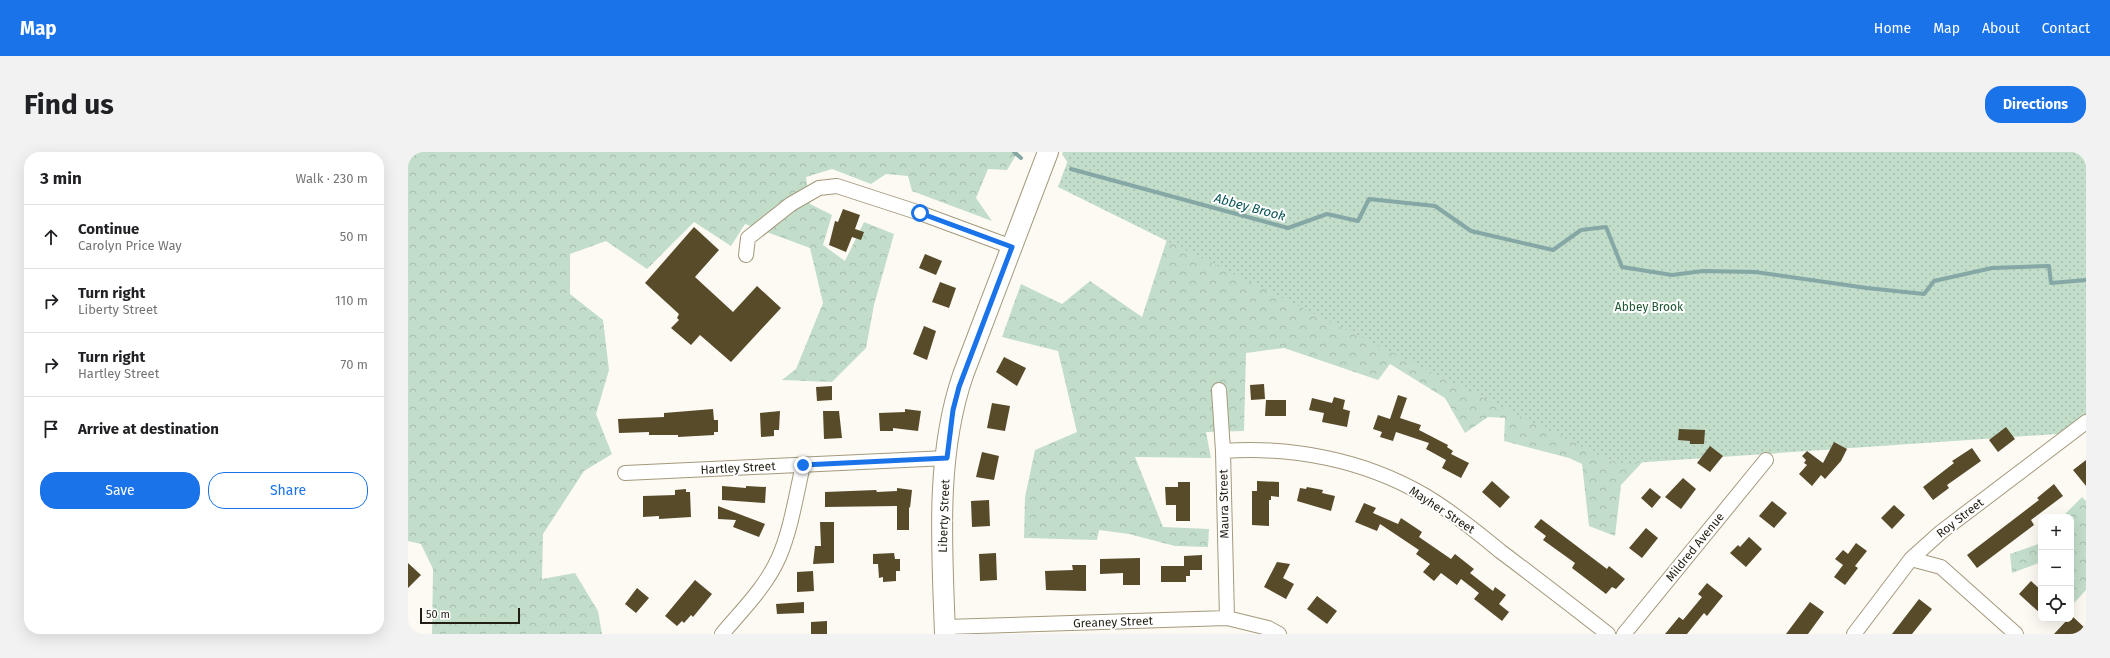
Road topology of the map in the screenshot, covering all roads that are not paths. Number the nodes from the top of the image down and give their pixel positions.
1 (1048, 152) edge
2 (1012, 247) junction
3 (746, 255) dead end
4 (1219, 390) dead end
5 (2086, 422) edge
6 (1223, 451) junction
7 (947, 458) junction
8 (1766, 460) dead end
9 (803, 465) junction
10 (625, 473) dead end
11 (1911, 559) junction
12 (1227, 618) junction
13 (945, 631) edge
14 (722, 634) edge
15 (1279, 634) edge
16 (1608, 634) edge
17 (1624, 634) edge
18 (1854, 634) edge
19 (2016, 634) edge

1 - 2 main road, Liberty Street
2 - 3 street
2 - 7 main road, Liberty Street
4 - 6 street, Maura Street
5 - 11 street, Roy Street
6 - 12 street, Maura Street
6 - 16 street, Mayher Street
7 - 9 street, Hartley Street
7 - 13 main road, Liberty Street
8 - 17 street, Mildred Avenue
9 - 10 street, Hartley Street
9 - 14 street
11 - 18 street, Roy Street
11 - 19 street
12 - 13 street, Greaney Street
12 - 15 street, Greaney Street

